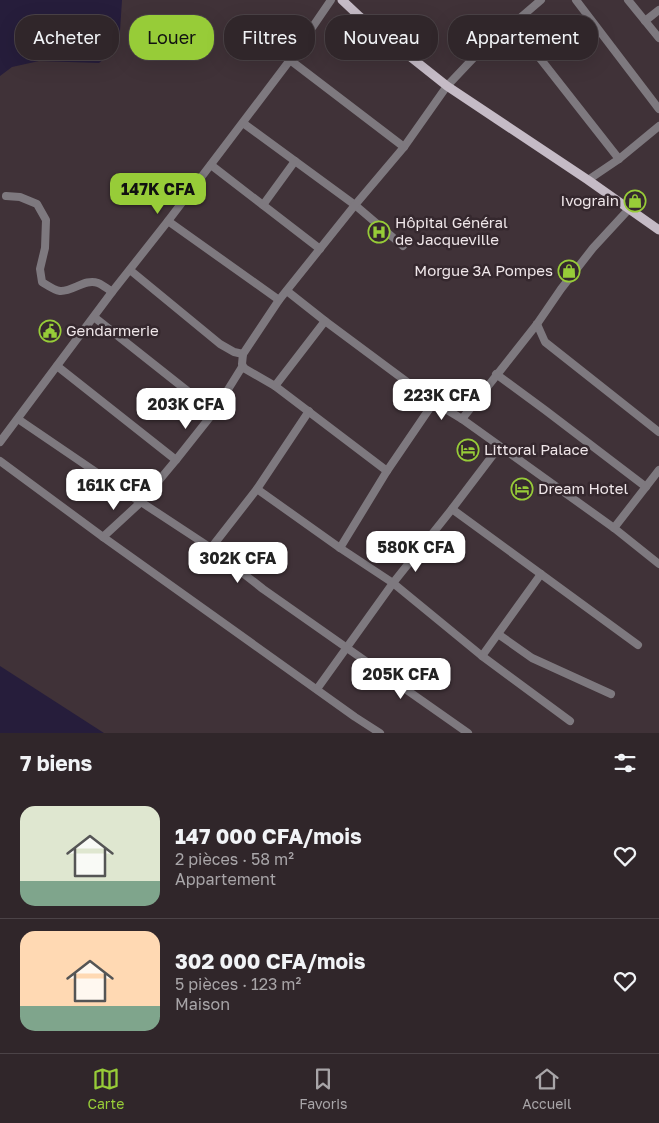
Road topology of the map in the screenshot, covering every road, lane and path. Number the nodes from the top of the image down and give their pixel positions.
1 (331, 0) edge
2 (342, 0) edge
3 (541, 0) edge
4 (576, 0) edge
5 (628, 0) edge
6 (659, 10) edge
7 (524, 15) edge
8 (645, 21) junction
9 (315, 23) edge
10 (659, 38) edge
11 (290, 60) joint
12 (472, 60) edge
13 (541, 60) edge
14 (447, 86) junction
15 (659, 109) edge
16 (243, 123) junction
17 (659, 126) edge
18 (404, 147) junction
19 (619, 159) junction
20 (295, 161) junction
21 (211, 164) junction
22 (588, 180) junction
23 (6, 196) dead end
24 (263, 205) junction
25 (355, 205) junction
26 (628, 209) junction
27 (168, 221) junction
28 (659, 230) edge
29 (403, 246) dead end
30 (320, 249) junction
31 (130, 270) junction
32 (112, 292) junction
33 (287, 292) junction
34 (279, 300) junction
35 (94, 317) junction
36 (325, 322) junction
37 (537, 324) junction
38 (243, 354) junction
39 (57, 366) junction
40 (242, 368) junction
41 (496, 374) junction
42 (275, 386) junction
43 (434, 402) junction
44 (309, 411) junction
45 (214, 412) junction
46 (18, 419) junction
47 (462, 419) junction
48 (659, 432) edge
49 (0, 442) edge
50 (499, 447) junction
51 (176, 460) junction
52 (0, 461) edge
53 (659, 470) edge
54 (387, 471) junction
55 (646, 487) junction
56 (257, 489) junction
57 (141, 502) junction
58 (452, 509) junction
59 (614, 528) junction
60 (103, 537) junction
61 (211, 548) junction
62 (340, 548) junction
63 (659, 564) edge
64 (541, 574) junction
65 (393, 583) junction
66 (498, 634) junction
67 (638, 645) dead end
68 (347, 648) junction
69 (482, 656) junction
70 (317, 689) junction
71 (611, 694) dead end
72 (570, 721) dead end
73 (380, 733) edge
74 (468, 733) edge

1 - 9 street
2 - 14 main road
3 - 7 street
4 - 15 street
5 - 8 street
6 - 8 street
8 - 10 street
11 - 16 street
11 - 18 street
12 - 14 street
13 - 19 street
14 - 18 street
14 - 22 main road
16 - 20 street
16 - 21 street
17 - 19 street
18 - 25 street
19 - 22 street
20 - 24 street
20 - 25 street
21 - 24 street
21 - 27 street
22 - 26 main road
23 - 32 street
24 - 30 street
25 - 29 street
25 - 30 street
26 - 28 main road
26 - 37 street
27 - 31 street
27 - 34 street
30 - 33 street
31 - 32 street
31 - 38 street
32 - 35 street
33 - 34 street
33 - 36 street
34 - 38 street
35 - 39 street
35 - 45 street
36 - 42 street
36 - 43 street
37 - 41 street
37 - 48 street
38 - 40 street
39 - 46 street
39 - 51 street
40 - 42 street
40 - 45 street
41 - 47 street
41 - 55 street
42 - 44 street
43 - 47 street
43 - 54 street
44 - 54 street
44 - 56 street
45 - 51 street
46 - 49 street
46 - 57 street
47 - 50 street
50 - 58 street
50 - 59 street
51 - 57 street
52 - 60 street
53 - 55 street
54 - 62 street
55 - 59 street
56 - 61 street
56 - 62 street
57 - 60 street
57 - 61 street
58 - 64 street
58 - 65 street
59 - 63 street
60 - 70 street
61 - 68 street
62 - 65 street
64 - 66 street
64 - 67 street
65 - 68 street
65 - 69 street
66 - 69 street
66 - 71 street
68 - 70 street
68 - 74 street
69 - 72 street
70 - 73 street

